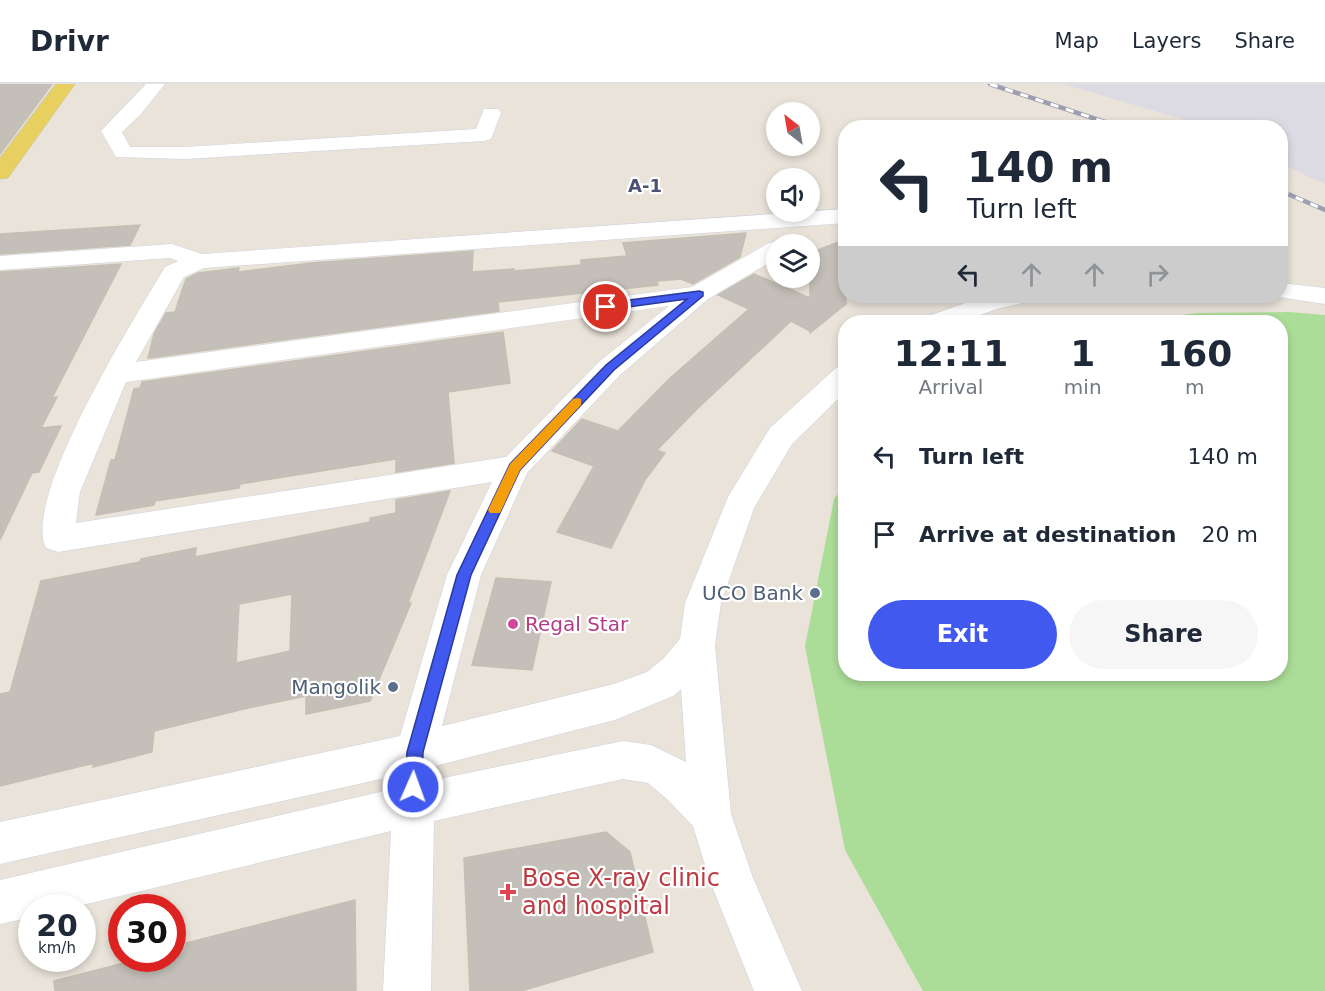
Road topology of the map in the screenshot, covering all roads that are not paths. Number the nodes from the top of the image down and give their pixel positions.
1 (66, 84) edge
2 (156, 84) edge
3 (491, 113) dead end
4 (0, 173) edge
5 (838, 218) edge
6 (838, 220) edge
7 (800, 234) edge
8 (766, 254) edge
9 (200, 261) junction
10 (0, 263) edge
11 (1288, 292) edge
12 (699, 294) junction
13 (1325, 296) edge
14 (988, 303) edge
15 (956, 315) edge
16 (115, 374) junction
17 (838, 383) edge
18 (515, 467) junction
19 (697, 645) junction
20 (415, 752) junction
21 (412, 805) junction
22 (710, 814) junction
23 (0, 843) edge
24 (0, 902) edge
25 (407, 991) edge
26 (778, 991) edge

1 - 4 main road
2 - 3 street
5 - 9 street
6 - 7 street
8 - 12 street
9 - 10 street
9 - 16 street
11 - 13 street
12 - 16 street
12 - 18 street
14 - 15 street
16 - 18 street
17 - 19 street
18 - 20 street
19 - 20 street
19 - 22 street
20 - 21 street
20 - 23 street
21 - 22 street
21 - 24 street
21 - 25 street
22 - 26 street

